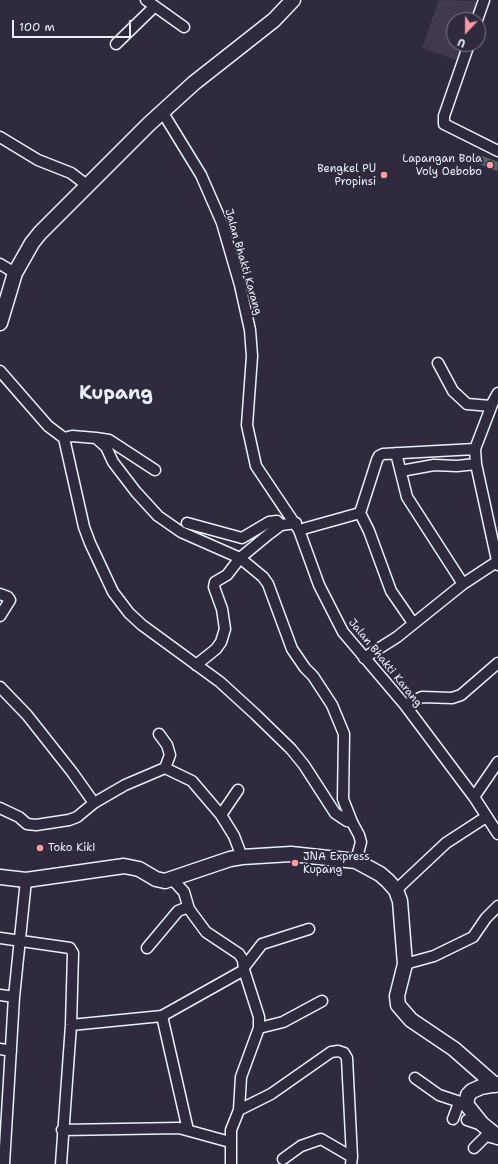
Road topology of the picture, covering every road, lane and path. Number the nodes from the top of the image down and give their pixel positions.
1 (146, 0) edge
2 (293, 0) edge
3 (484, 0) edge
4 (154, 7) junction
5 (480, 12) edge
6 (184, 27) dead end
7 (116, 44) dead end
8 (466, 52) edge
9 (163, 113) junction
10 (0, 137) edge
11 (498, 152) edge
12 (88, 186) junction
13 (0, 264) edge
14 (15, 273) junction
15 (0, 322) edge
16 (438, 363) dead end
17 (0, 371) edge
18 (498, 393) edge
19 (491, 406) junction
20 (64, 438) junction
21 (96, 438) junction
22 (475, 449) junction
23 (396, 453) junction
24 (476, 464) junction
25 (155, 470) dead end
26 (401, 471) junction
27 (360, 513) junction
28 (187, 523) dead end
29 (281, 525) junction
30 (297, 527) junction
31 (240, 558) junction
32 (498, 562) edge
33 (462, 584) junction
34 (0, 594) edge
35 (0, 616) edge
36 (413, 623) junction
37 (364, 658) junction
38 (498, 663) edge
39 (196, 665) junction
40 (0, 687) edge
41 (405, 705) junction
42 (159, 734) dead end
43 (498, 762) edge
44 (165, 768) junction
45 (238, 790) dead end
46 (474, 797) junction
47 (94, 803) junction
48 (0, 808) edge
49 (221, 815) junction
50 (486, 817) junction
51 (352, 822) junction
52 (498, 834) edge
53 (242, 857) junction
54 (356, 861) junction
55 (0, 877) edge
56 (26, 880) junction
57 (173, 880) junction
58 (396, 890) junction
59 (498, 906) edge
60 (188, 907) junction
61 (309, 929) dead end
62 (0, 938) edge
63 (20, 941) junction
64 (147, 948) dead end
65 (405, 964) junction
66 (245, 968) junction
67 (0, 995) edge
68 (14, 997) junction
69 (322, 1001) dead end
70 (162, 1016) junction
71 (71, 1025) junction
72 (259, 1028) junction
73 (0, 1049) edge
74 (11, 1051) junction
75 (416, 1078) dead end
76 (496, 1085) edge
77 (463, 1103) junction
78 (239, 1110) junction
79 (453, 1119) dead end
80 (467, 1120) dead end
81 (485, 1126) junction
82 (62, 1130) junction
83 (188, 1130) junction
84 (498, 1138) edge
85 (230, 1142) junction
86 (474, 1148) dead end
87 (2, 1150) edge
88 (283, 1159) dead end
89 (352, 1160) edge
90 (4, 1164) edge
91 (61, 1164) edge
92 (230, 1164) edge

1 - 4 street
2 - 9 street
3 - 5 street
4 - 6 street
4 - 7 street
8 - 11 street
9 - 12 street
9 - 30 street, Jalan Bhakti Karang
10 - 12 street
12 - 14 street
13 - 14 street
14 - 15 street
16 - 19 street
17 - 20 street
18 - 19 street
19 - 22 street
20 - 21 street
20 - 39 street
21 - 25 street
21 - 31 street
22 - 23 street
22 - 24 street
23 - 26 street
23 - 27 street
24 - 26 street
24 - 32 street
26 - 33 street
27 - 30 street
27 - 36 street
28 - 29 street
29 - 30 street
29 - 31 street
30 - 37 street, Jalan Bhakti Karang
31 - 39 street
31 - 51 street
32 - 33 street
33 - 36 street
34 - 35 street
36 - 37 street
37 - 41 street, Jalan Bhakti Karang
38 - 41 street
39 - 51 street
40 - 47 street
41 - 46 street, Jalan Bhakti Karang
42 - 44 street
43 - 46 street
44 - 47 street
44 - 49 street
45 - 49 street
46 - 50 street, Jalan Bhakti Karang
47 - 48 street
49 - 53 street
50 - 52 street, Jalan Bhakti Karang
50 - 58 street
51 - 54 street
53 - 54 street
53 - 57 street
54 - 58 street
55 - 56 street
56 - 57 street
56 - 63 street
57 - 60 street
58 - 65 street
59 - 65 street
60 - 64 street
60 - 66 street
61 - 66 street
62 - 63 street
63 - 68 street
63 - 71 street
65 - 76 street
66 - 70 street
66 - 72 street
67 - 68 street
68 - 74 street
69 - 72 street
70 - 71 street
70 - 83 street
71 - 82 street
72 - 78 street
73 - 74 street
74 - 87 street
75 - 77 street
76 - 77 street
77 - 79 street
77 - 81 street
78 - 85 street
78 - 89 street
80 - 81 street
81 - 84 street
82 - 83 street
82 - 91 street
83 - 85 street
84 - 86 street
85 - 92 street
87 - 90 street
88 - 89 street

